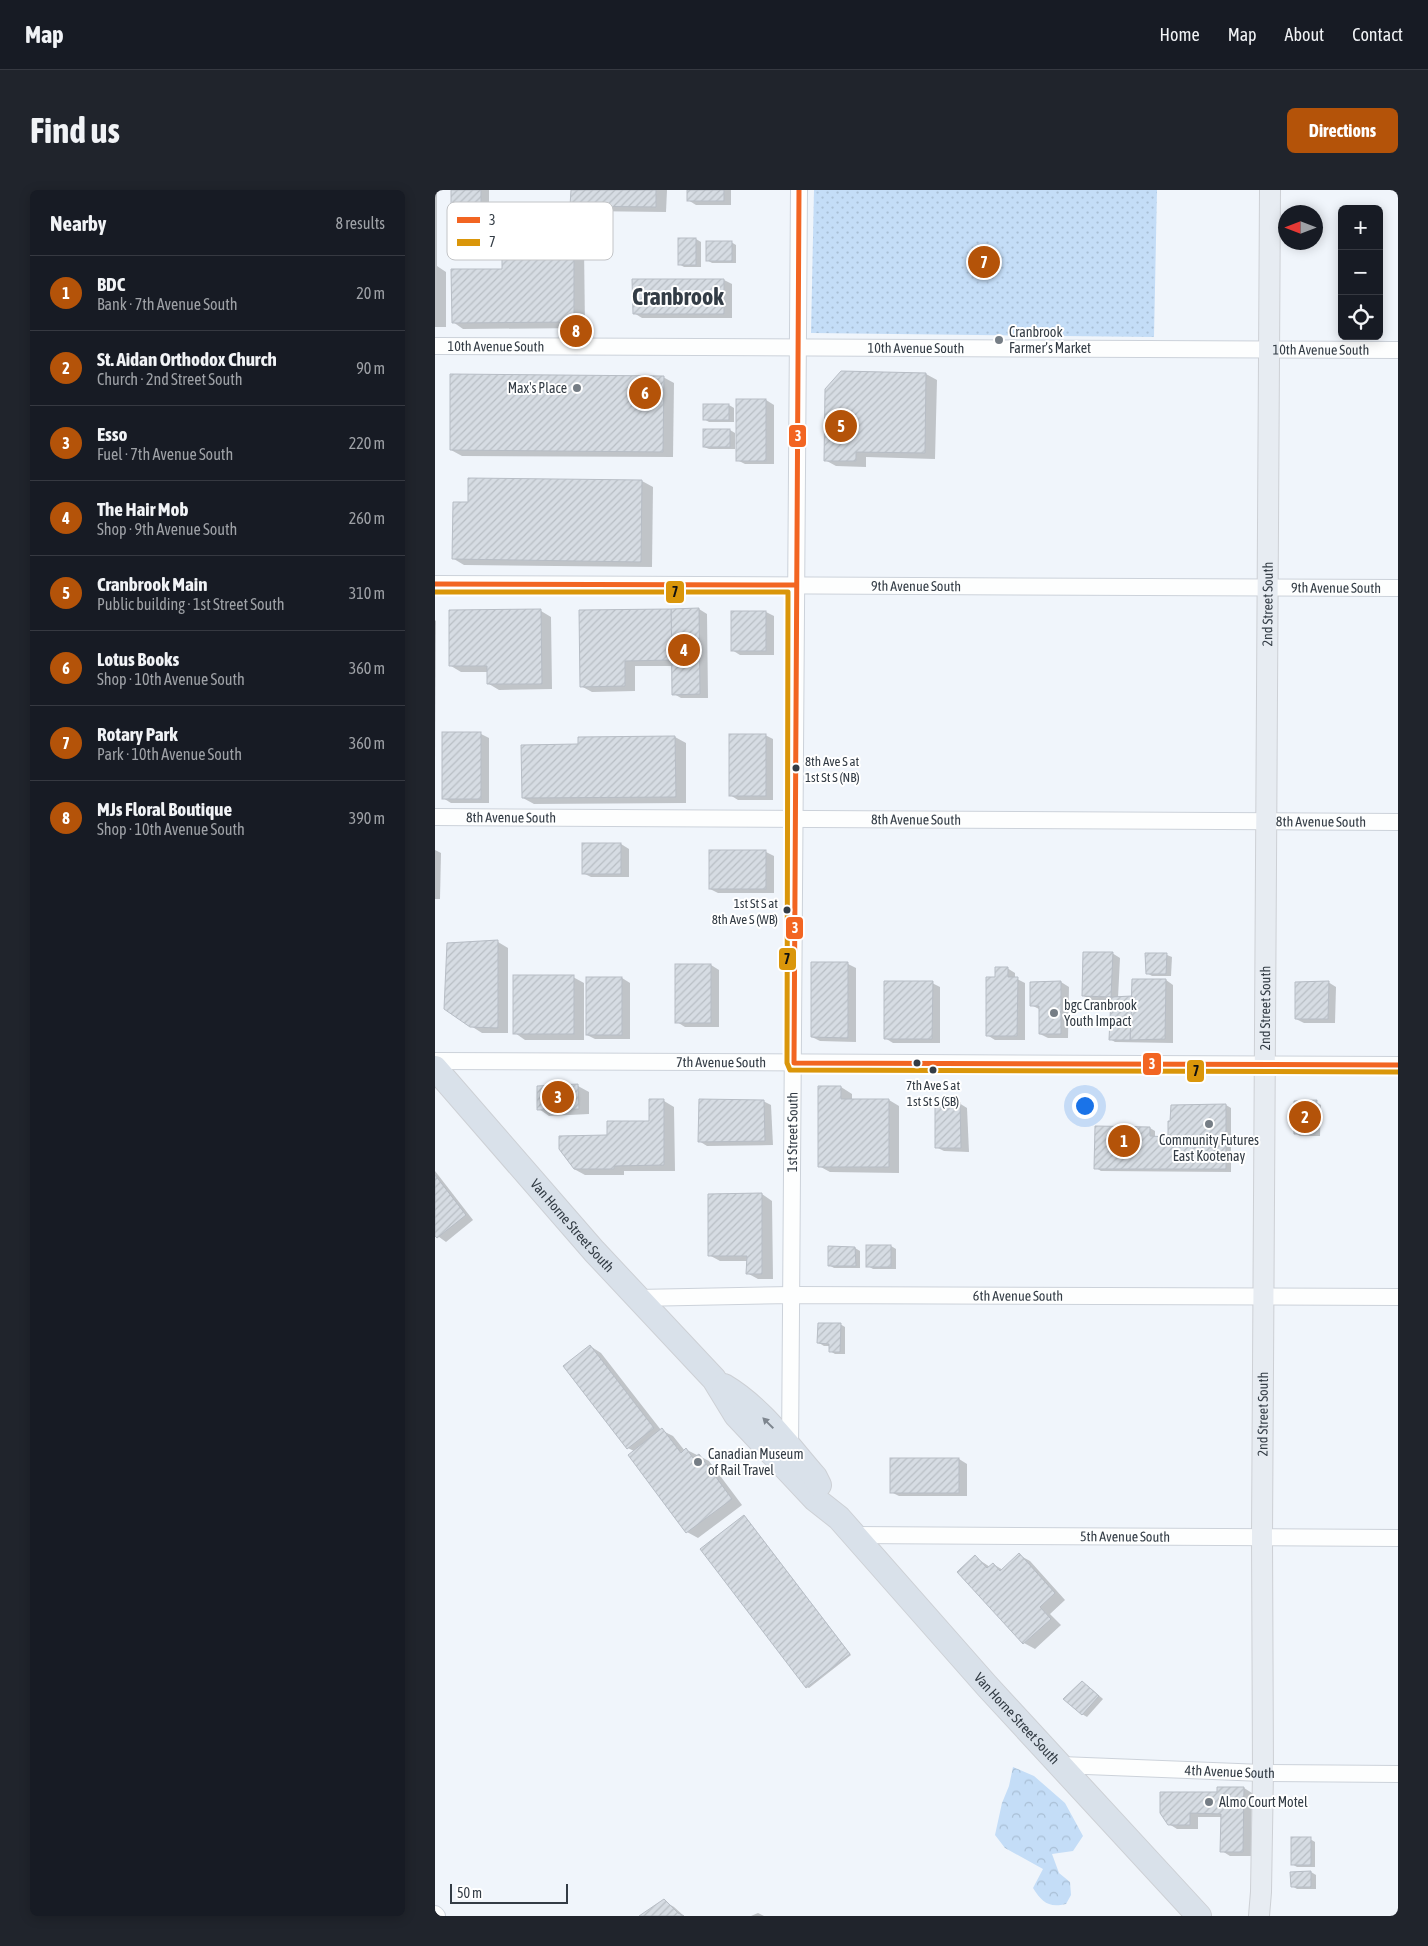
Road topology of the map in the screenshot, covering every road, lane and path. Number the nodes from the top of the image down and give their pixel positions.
1 (799, 190) edge
2 (1270, 190) edge
3 (435, 346) edge
4 (798, 347) junction
5 (1269, 349) junction
6 (1398, 350) edge
7 (435, 584) edge
8 (796, 585) junction
9 (1268, 587) junction
10 (1398, 588) edge
11 (435, 817) edge
12 (795, 819) junction
13 (1267, 822) junction
14 (1398, 822) edge
15 (435, 1061) edge
16 (793, 1063) junction
17 (1265, 1065) junction
18 (1398, 1066) edge
19 (435, 1068) edge
20 (792, 1295) junction
21 (1263, 1296) junction
22 (1398, 1297) edge
23 (637, 1298) junction
24 (714, 1379) junction
25 (791, 1448) junction
26 (789, 1472) junction
27 (846, 1526) junction
28 (1262, 1537) junction
29 (1398, 1538) edge
30 (1061, 1765) junction
31 (1263, 1773) junction
32 (1398, 1774) edge
33 (1199, 1916) edge
34 (1259, 1916) edge

1 - 4 street, 1st Street South
2 - 5 main road, 2nd Street South
3 - 4 street, 10th Avenue South
4 - 5 street, 10th Avenue South
4 - 8 street, 1st Street South
5 - 6 street, 10th Avenue South
5 - 9 main road, 2nd Street South
7 - 8 street, 9th Avenue South
8 - 9 street, 9th Avenue South
8 - 12 street, 1st Street South
9 - 10 street, 9th Avenue South
9 - 13 main road, 2nd Street South
11 - 12 street, 8th Avenue South
12 - 13 street, 8th Avenue South
12 - 16 street, 1st Street South
13 - 14 street, 8th Avenue South
13 - 17 main road, 2nd Street South
15 - 16 street, 7th Avenue South
16 - 17 street, 7th Avenue South
16 - 20 street, 1st Street South
17 - 18 street, 7th Avenue South
17 - 21 main road, 2nd Street South
19 - 23 highway, Van Horne Street South
20 - 21 street, 6th Avenue South
20 - 23 street, 6th Avenue South
20 - 25 street, 1st Street South
21 - 22 street, 6th Avenue South
21 - 28 main road, 2nd Street South
23 - 24 highway, Van Horne Street South
25 -> 24 highway, Van Horne Street South
24 - 26 highway, Van Horne Street South
25 - 26 street, 1st Street South
25 - 27 highway, Van Horne Street South
26 - 27 highway, Van Horne Street South
27 - 28 street, 5th Avenue South
27 - 30 highway, Van Horne Street South
28 - 29 street, 5th Avenue South
28 - 31 main road, 2nd Street South
30 - 31 street, 4th Avenue South
30 - 33 highway, Van Horne Street South
31 - 32 street, 4th Avenue South
31 - 34 main road, 2nd Street South

